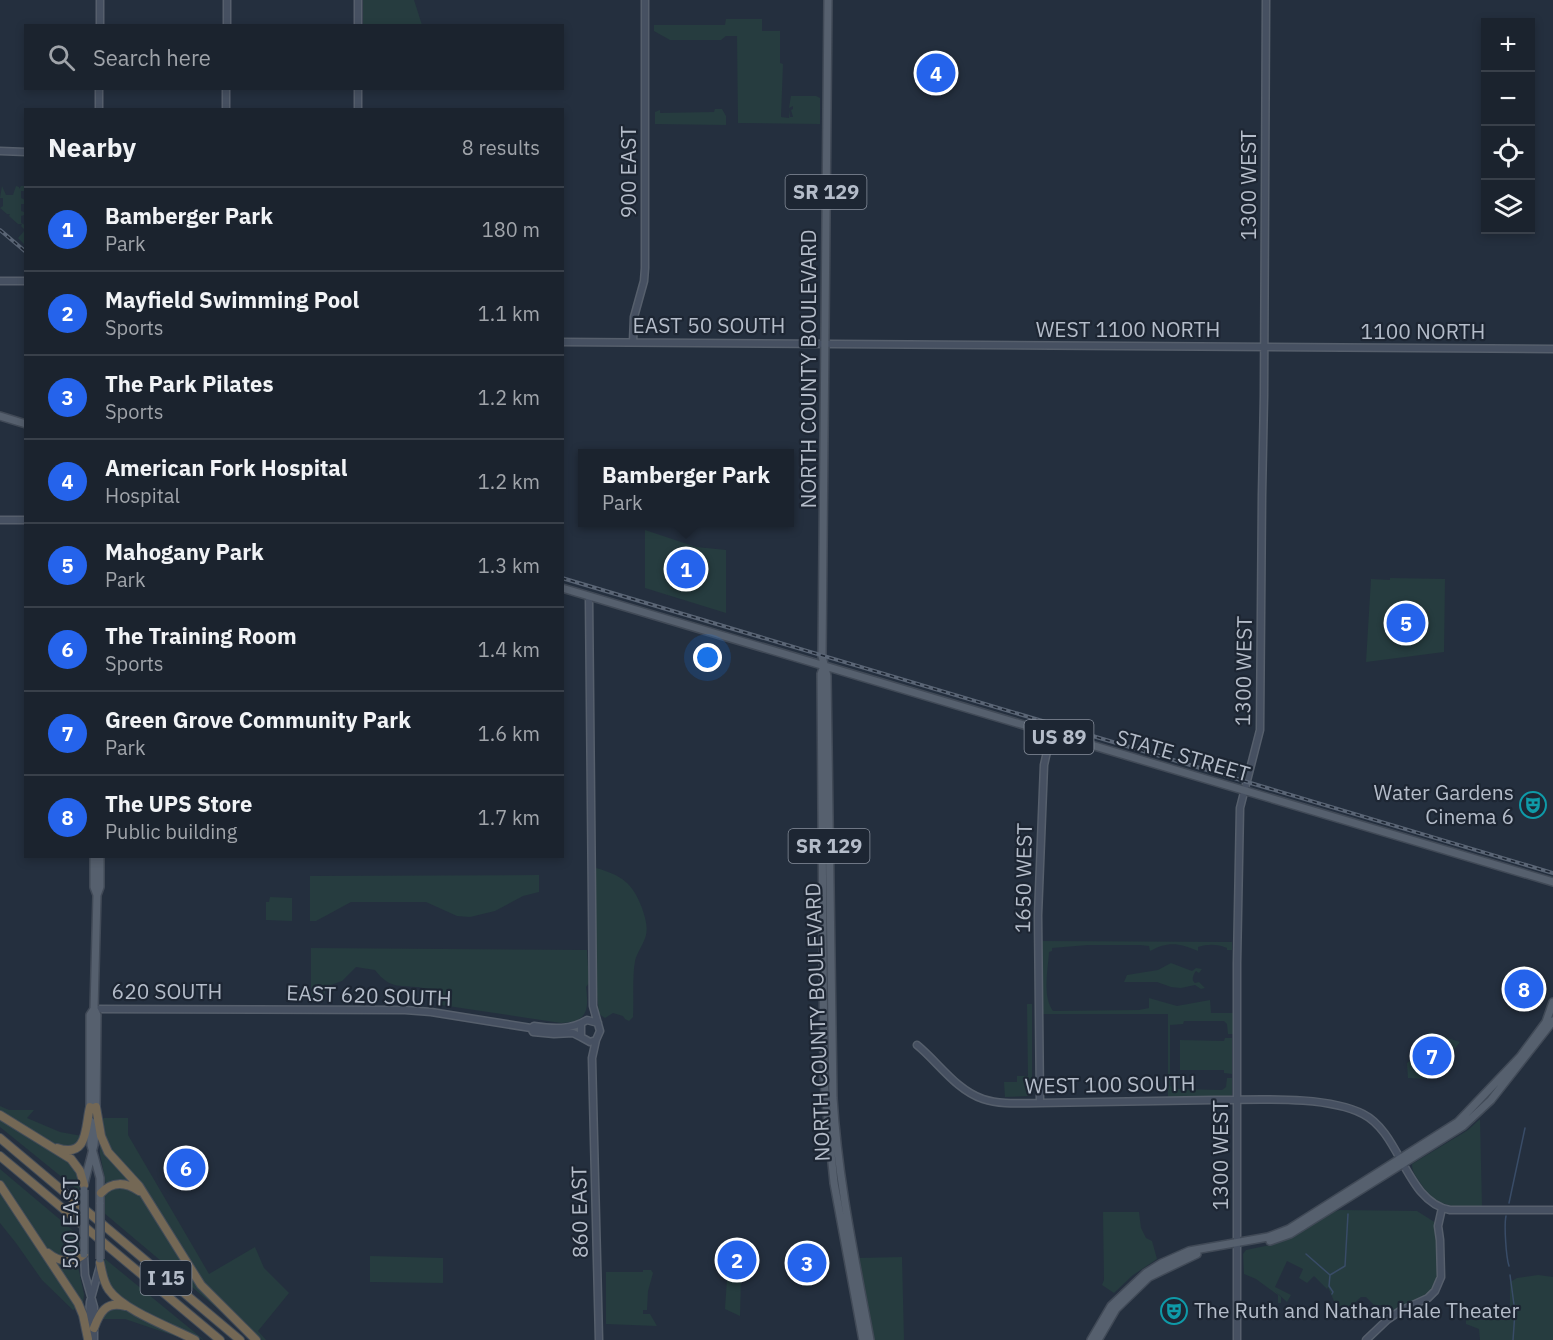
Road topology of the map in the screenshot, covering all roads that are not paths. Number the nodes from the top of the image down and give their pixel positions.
1 (100, 0) edge
2 (227, 0) edge
3 (358, 0) edge
4 (645, 0) edge
5 (828, 0) edge
6 (1266, 0) edge
7 (100, 24) edge
8 (226, 24) edge
9 (358, 24) edge
10 (99, 90) edge
11 (226, 90) edge
12 (358, 90) edge
13 (99, 108) edge
14 (226, 108) edge
15 (358, 108) edge
16 (0, 151) edge
17 (24, 152) edge
18 (0, 281) edge
19 (24, 281) edge
20 (564, 342) edge
21 (633, 342) junction
22 (825, 343) junction
23 (963, 345) joint
24 (1264, 347) junction
25 (1293, 347) joint
26 (1553, 349) edge
27 (0, 416) edge
28 (24, 423) edge
29 (0, 520) edge
30 (24, 520) edge
31 (564, 589) edge
32 (589, 597) junction
33 (824, 666) junction
34 (1052, 734) junction
35 (1243, 791) junction
36 (94, 858) edge
37 (100, 858) edge
38 (1553, 882) edge
39 (96, 896) junction
40 (1553, 1002) edge
41 (592, 1006) junction
42 (241, 1008) joint
43 (94, 1009) junction
44 (1553, 1021) edge
45 (584, 1022) junction
46 (597, 1023) junction
47 (531, 1028) junction
48 (582, 1038) junction
49 (596, 1040) junction
50 (918, 1045) dead end
51 (592, 1058) junction
52 (1237, 1100) junction
53 (1040, 1103) junction
54 (93, 1107) junction
55 (0, 1115) edge
56 (0, 1138) edge
57 (47, 1143) junction
58 (93, 1152) junction
59 (0, 1156) edge
60 (1403, 1162) junction
61 (0, 1185) edge
62 (84, 1188) junction
63 (100, 1193) junction
64 (146, 1199) junction
65 (1442, 1208) junction
66 (1553, 1210) edge
67 (1238, 1244) junction
68 (41, 1245) junction
69 (84, 1254) junction
70 (100, 1261) junction
71 (92, 1295) junction
72 (136, 1310) junction
73 (94, 1328) junction
74 (90, 1340) edge
75 (195, 1340) edge
76 (220, 1340) edge
77 (240, 1340) edge
78 (256, 1340) edge
79 (599, 1340) edge
80 (863, 1340) edge
81 (870, 1340) edge
82 (1091, 1340) edge
83 (1098, 1340) edge
84 (1237, 1340) edge
85 (1366, 1340) edge

1 - 7 street
2 - 8 street
3 - 9 street
4 - 21 street, 900 EAST
5 - 22 main road, NORTH COUNTY BOULEVARD / SR 129
6 - 24 street, 1300 WEST
10 - 13 street
11 - 14 street
12 - 15 street
16 - 17 street
18 - 19 street
20 - 21 street, EAST 50 SOUTH
21 - 22 street, EAST 50 SOUTH
22 - 23 street, EAST 50 SOUTH
22 - 33 main road, NORTH COUNTY BOULEVARD / SR 129
23 - 24 street, WEST 1100 NORTH
24 - 25 street, WEST 1100 NORTH
24 - 35 street, 1300 WEST
25 - 26 street, 1100 NORTH
27 - 28 main road
29 - 30 street
31 - 32 main road, STATE STREET / US 89
32 - 33 main road, STATE STREET / US 89
32 - 41 street
33 - 34 main road, STATE STREET / US 89
33 - 80 main road, NORTH COUNTY BOULEVARD / SR 129
33 - 81 main road, NORTH COUNTY BOULEVARD / SR 129
34 - 35 main road, STATE STREET / US 89
34 - 53 street, 1650 WEST
35 - 38 main road, STATE STREET / US 89
35 - 52 street, 1300 WEST
36 - 39 main road, 500 EAST
37 - 39 main road, 500 EAST
39 - 43 main road, 500 EAST
40 - 60 main road
41 - 45 street
41 - 46 street
42 - 43 street, 620 SOUTH
42 - 47 street, EAST 620 SOUTH
43 - 54 main road, 500 EAST
44 - 60 main road
45 - 46 street
45 - 47 street, EAST 620 SOUTH
45 - 48 street
46 - 49 street
47 - 48 street, EAST 620 SOUTH
48 - 49 street
48 - 51 street
49 - 51 street
50 - 53 street, WEST 100 SOUTH
51 - 79 street, 860 EAST
52 - 53 street, WEST 100 SOUTH
52 - 60 street, WEST 100 SOUTH
52 - 67 street, 1300 WEST
54 - 57 highway
54 - 58 main road, 500 EAST
54 - 64 highway
55 - 57 highway
56 - 77 highway, I 15
57 - 62 highway
58 - 62 main road, 500 EAST
58 - 63 main road, 500 EAST
59 - 76 highway, I 15
60 - 65 street, WEST 100 SOUTH
60 - 67 main road
61 - 68 highway
62 - 69 main road, 500 EAST, bridge
63 - 64 highway
63 - 70 main road, 500 EAST, bridge
64 - 78 highway
65 - 66 street
65 - 85 street
67 - 82 main road
67 - 83 main road
67 - 84 street, 1300 WEST
68 - 69 highway
68 - 74 highway
69 - 71 street, 500 EAST
70 - 71 street, 500 EAST
70 - 72 highway
71 - 73 street, 500 EAST
71 - 74 street, 500 EAST
72 - 73 highway
72 - 75 highway
73 - 74 street, 500 EAST

